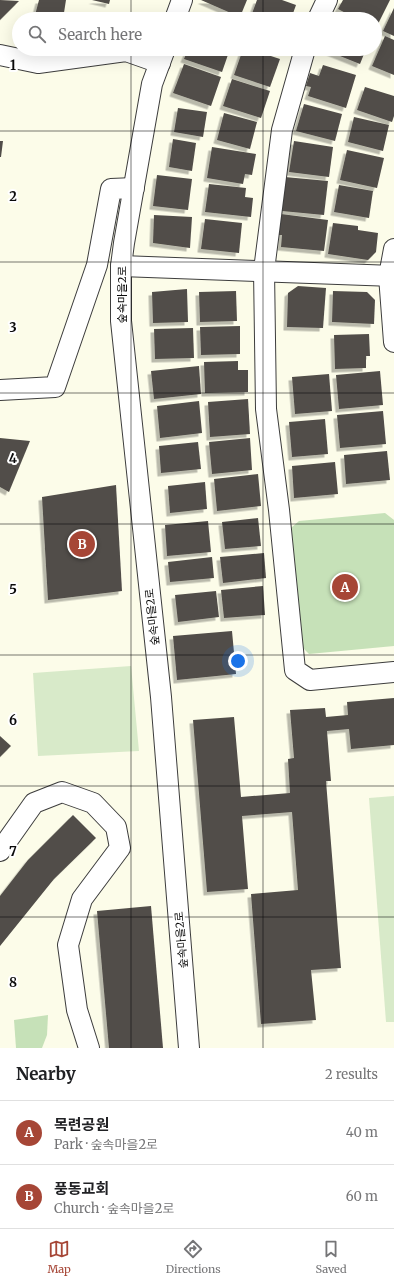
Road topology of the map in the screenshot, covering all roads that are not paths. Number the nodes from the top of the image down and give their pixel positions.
1 (182, 0) edge
2 (327, 0) edge
3 (178, 12) edge
4 (321, 12) edge
5 (89, 56) edge
6 (162, 56) edge
7 (303, 56) edge
8 (3, 59) edge
9 (134, 188) junction
10 (394, 249) edge
11 (121, 266) junction
12 (264, 270) junction
13 (391, 276) edge
14 (394, 342) edge
15 (0, 390) edge
16 (394, 672) edge
17 (0, 851) edge
18 (89, 1048) edge
19 (189, 1048) edge

1 - 3 street
2 - 4 street
5 - 8 street, 숲속마을2로
6 - 9 street, 숲속마을2로
7 - 12 street
9 - 11 street, 숲속마을2로
9 - 15 street
10 - 13 street
11 - 12 street
11 - 19 street, 숲속마을2로
12 - 13 street
12 - 16 street
13 - 14 street
17 - 18 street

